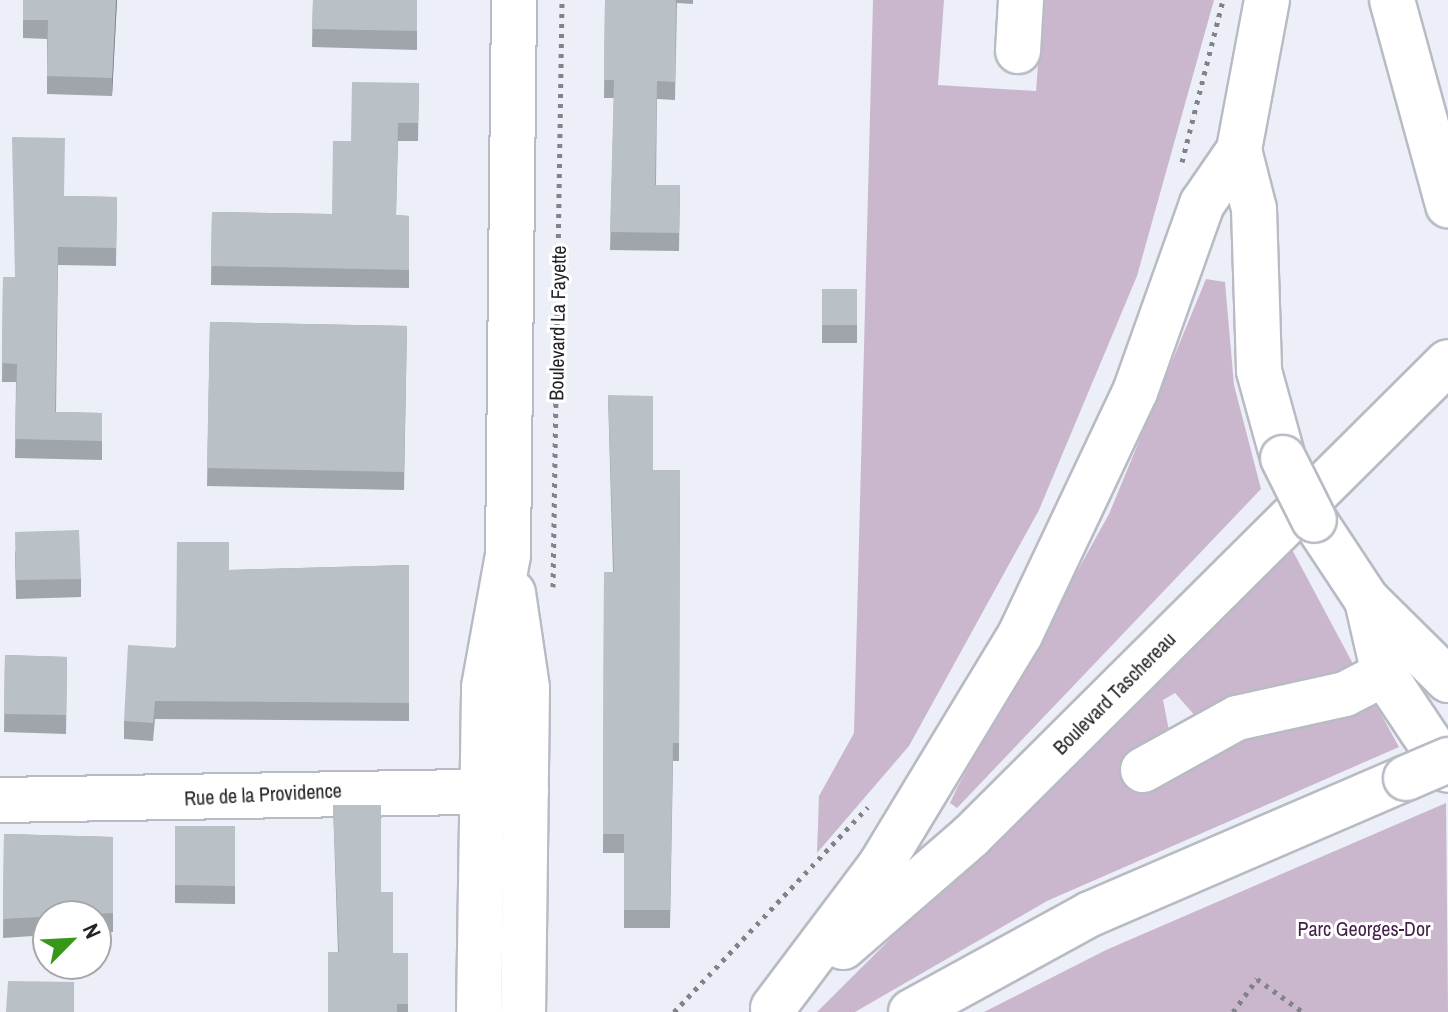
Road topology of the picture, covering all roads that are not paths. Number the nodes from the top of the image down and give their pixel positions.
1 (514, 0) edge
2 (1021, 0) edge
3 (1392, 0) edge
4 (1267, 1) edge
5 (1018, 51) dead end
6 (1438, 130) edge
7 (1239, 150) junction
8 (1448, 205) edge
9 (1448, 362) edge
10 (508, 555) junction
11 (1367, 600) junction
12 (1384, 674) junction
13 (1448, 680) edge
14 (1448, 760) edge
15 (1143, 770) dead end
16 (1448, 770) edge
17 (482, 791) junction
18 (526, 791) junction
19 (0, 800) edge
20 (771, 1010) edge
21 (479, 1012) edge
22 (523, 1012) edge
23 (911, 1012) edge

1 - 10 main road
2 - 5 main road
3 - 6 main road
4 - 7 main road
6 - 8 main road
7 - 11 main road, bridge
7 - 20 main road
9 - 20 main road, Boulevard Taschereau
10 - 17 main road
10 - 18 main road
11 - 12 main road
11 - 13 main road
12 - 15 main road
12 - 16 main road
14 - 23 main road, bridge
17 - 18 main road, Rue de la Providence
17 - 19 main road, Rue de la Providence
17 - 21 main road
18 - 22 main road

